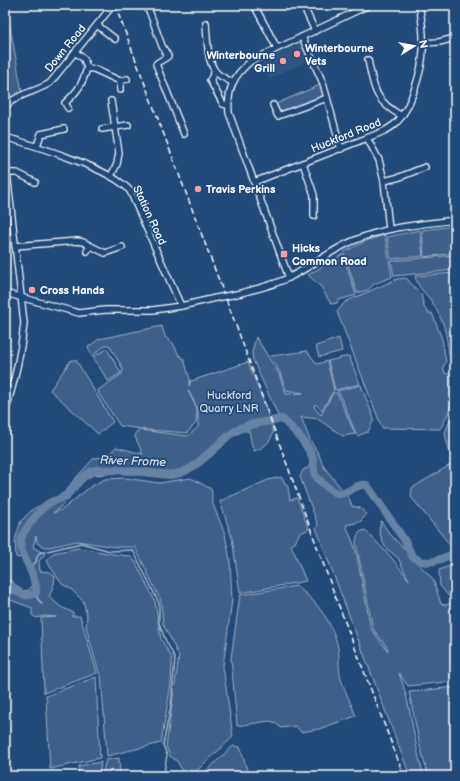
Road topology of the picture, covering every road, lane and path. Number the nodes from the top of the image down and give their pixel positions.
1 (145, 5) edge
2 (254, 5) edge
3 (303, 5) edge
4 (369, 5) edge
5 (419, 5) edge
6 (111, 7) edge
7 (206, 23) dead end
8 (97, 25) junction
9 (315, 30) junction
10 (302, 37) junction
11 (455, 38) edge
12 (115, 39) dead end
13 (424, 43) junction
14 (277, 48) junction
15 (75, 52) junction
16 (368, 60) dead end
17 (87, 68) junction
18 (215, 72) junction
19 (127, 79) dead end
20 (120, 81) junction
21 (232, 82) junction
22 (120, 90) dead end
23 (327, 98) junction
24 (111, 102) dead end
25 (228, 105) junction
26 (273, 105) dead end
27 (5, 107) edge
28 (68, 108) dead end
29 (402, 116) junction
30 (128, 126) dead end
31 (116, 127) junction
32 (64, 128) dead end
33 (102, 129) dead end
34 (184, 134) dead end
35 (5, 137) edge
36 (368, 138) junction
37 (37, 146) junction
38 (341, 148) junction
39 (5, 155) edge
40 (303, 163) junction
41 (425, 167) dead end
42 (6, 176) edge
43 (111, 176) junction
44 (384, 181) junction
45 (35, 182) dead end
46 (254, 182) junction
47 (313, 213) dead end
48 (455, 220) edge
49 (12, 222) junction
50 (5, 223) edge
51 (389, 229) junction
52 (15, 246) junction
53 (122, 247) dead end
54 (290, 278) junction
55 (5, 293) edge
56 (21, 297) junction
57 (181, 306) junction
58 (5, 413) edge

1 - 34 street
2 - 14 street
3 - 9 street
4 - 9 street
5 - 13 street, Huckford Road
6 - 8 street, Down Road
7 - 18 street
8 - 12 street
8 - 15 street, Down Road
9 - 10 street
10 - 14 street
10 - 23 street
11 - 13 street
13 - 29 street, Huckford Road
14 - 21 street
15 - 17 street
15 - 27 street, Down Road
16 - 29 street
17 - 20 street
17 - 28 street
18 - 21 street
18 - 25 street
19 - 20 street
20 - 22 street
21 - 25 street
23 - 26 street
23 - 38 street
24 - 31 street
25 - 46 street
29 - 36 street, Huckford Road
30 - 31 street
31 - 33 street
31 - 43 street
32 - 37 street
35 - 37 street, Station Road
36 - 38 street, Huckford Road
36 - 44 street
37 - 43 street, Station Road
38 - 40 street, Huckford Road
39 - 42 street
40 - 46 street, Huckford Road
40 - 47 street
41 - 44 street
42 - 45 street
42 - 49 street
43 - 57 street, Station Road
44 - 51 street
46 - 54 street
48 - 51 street
49 - 50 street
49 - 52 street
51 - 54 street
52 - 53 street
52 - 56 street
54 - 57 street, bridge
55 - 56 street
56 - 57 street
56 - 58 street

